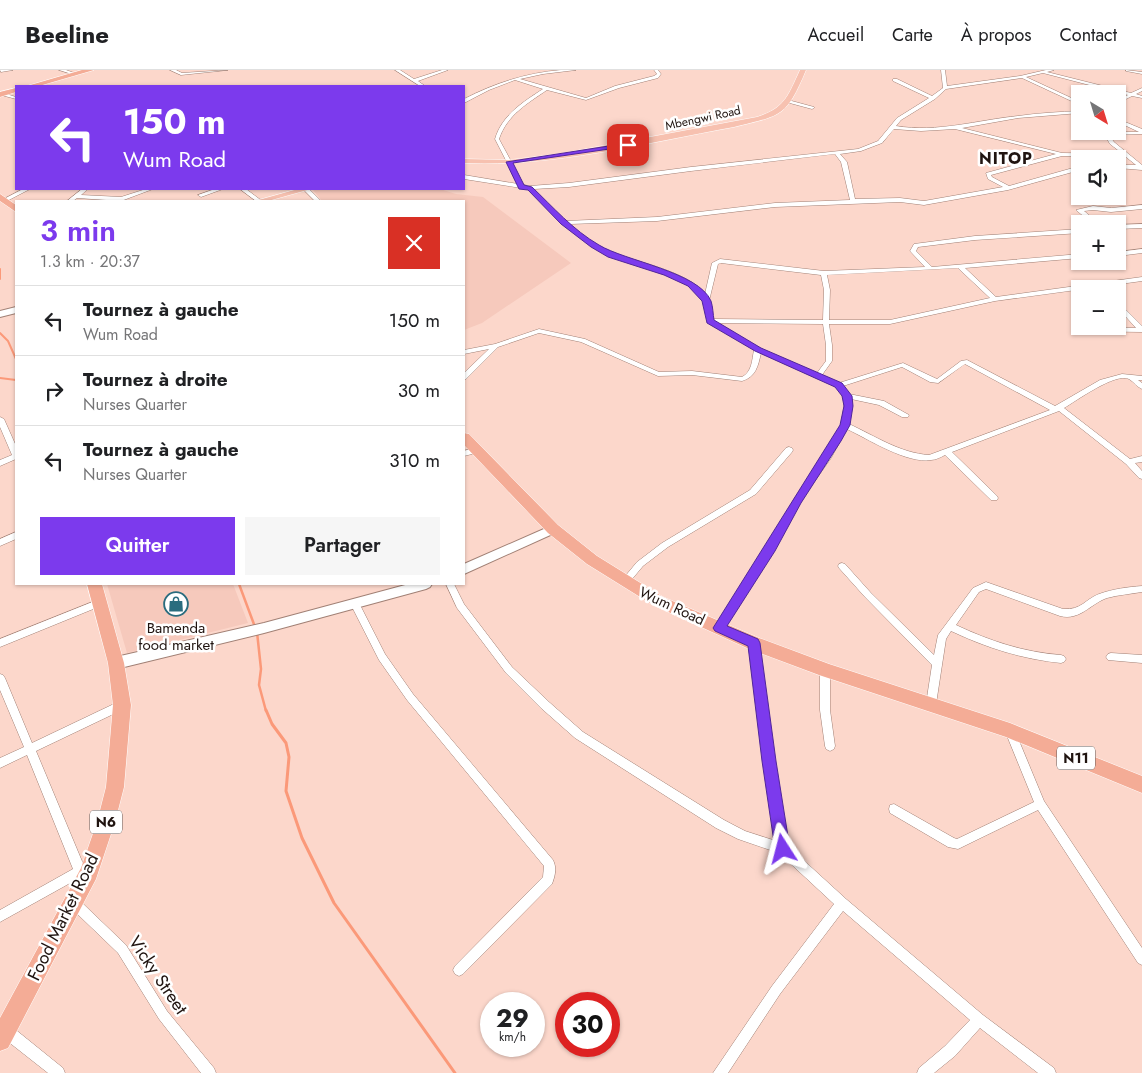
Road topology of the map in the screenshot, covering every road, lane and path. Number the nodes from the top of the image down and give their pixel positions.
1 (12, 70) edge
2 (61, 70) edge
3 (90, 70) edge
4 (172, 70) edge
5 (226, 70) edge
6 (397, 70) edge
7 (446, 70) edge
8 (574, 70) edge
9 (656, 70) edge
10 (803, 70) edge
11 (944, 70) edge
12 (1031, 70) edge
13 (1052, 70) edge
14 (1128, 70) edge
15 (1, 71) edge
16 (1044, 72) junction
17 (1142, 73) edge
18 (76, 74) junction
19 (1023, 77) junction
20 (515, 79) junction
21 (895, 80) dead end
22 (414, 81) junction
23 (35, 85) edge
24 (421, 85) edge
25 (944, 88) junction
26 (546, 89) junction
27 (1142, 89) edge
28 (15, 90) edge
29 (1, 94) edge
30 (1130, 94) junction
31 (1126, 97) edge
32 (1142, 97) edge
33 (15, 98) edge
34 (932, 98) junction
35 (465, 100) edge
36 (1071, 100) edge
37 (788, 101) junction
38 (812, 108) dead end
39 (1071, 113) edge
40 (1126, 124) edge
41 (892, 126) junction
42 (952, 127) junction
43 (1142, 132) edge
44 (1121, 150) edge
45 (837, 153) junction
46 (1062, 154) junction
47 (1071, 154) edge
48 (1126, 156) edge
49 (465, 161) edge
50 (509, 162) junction
51 (1126, 167) edge
52 (1140, 168) edge
53 (1071, 170) edge
54 (465, 177) edge
55 (526, 188) junction
56 (1008, 188) junction
57 (24, 190) edge
58 (84, 190) edge
59 (147, 190) edge
60 (217, 190) edge
61 (244, 190) edge
62 (302, 190) edge
63 (307, 190) edge
64 (201, 195) dead end
65 (76, 196) junction
66 (2, 198) edge
67 (71, 200) edge
68 (258, 200) edge
69 (263, 200) edge
70 (317, 200) edge
71 (852, 201) junction
72 (1142, 207) edge
73 (15, 208) edge
74 (1086, 215) edge
75 (564, 223) junction
76 (1142, 226) edge
77 (1126, 227) edge
78 (1071, 233) edge
79 (1142, 251) edge
80 (1126, 253) edge
81 (1071, 257) edge
82 (959, 266) junction
83 (930, 269) junction
84 (824, 273) junction
85 (1142, 279) edge
86 (1126, 282) edge
87 (1071, 290) edge
88 (995, 300) junction
89 (706, 301) junction
90 (15, 310) edge
91 (1126, 313) edge
92 (0, 314) edge
93 (710, 321) junction
94 (826, 323) junction
95 (1126, 330) edge
96 (1142, 330) edge
97 (496, 346) junction
98 (758, 349) junction
99 (465, 352) edge
100 (465, 376) edge
101 (818, 376) junction
102 (1132, 378) junction
103 (1142, 378) edge
104 (839, 385) junction
105 (1142, 387) edge
106 (847, 396) junction
107 (1057, 409) junction
108 (904, 415) dead end
109 (0, 419) edge
110 (845, 425) junction
111 (465, 440) edge
112 (790, 450) dead end
113 (946, 450) junction
114 (470, 452) edge
115 (15, 454) edge
116 (15, 456) edge
117 (1142, 459) edge
118 (1129, 462) junction
119 (0, 463) edge
120 (1142, 476) edge
121 (994, 498) dead end
122 (553, 529) junction
123 (15, 535) edge
124 (0, 542) edge
125 (842, 566) dead end
126 (465, 569) edge
127 (625, 582) junction
128 (94, 585) edge
129 (422, 585) edge
130 (450, 585) edge
131 (1142, 589) edge
132 (100, 603) junction
133 (355, 603) junction
134 (951, 627) junction
135 (719, 628) junction
136 (0, 643) edge
137 (754, 643) junction
138 (1111, 657) dead end
139 (1061, 659) dead end
140 (1142, 659) edge
141 (116, 663) junction
142 (936, 663) junction
143 (825, 670) junction
144 (0, 678) edge
145 (932, 704) junction
146 (122, 705) junction
147 (1010, 731) junction
148 (830, 746) dead end
149 (29, 750) junction
150 (0, 763) edge
151 (1142, 785) edge
152 (1040, 804) junction
153 (894, 809) dead end
154 (783, 849) junction
155 (84, 872) junction
156 (73, 902) junction
157 (842, 903) junction
158 (0, 916) edge
159 (1142, 959) edge
160 (459, 970) dead end
161 (979, 1019) junction
162 (3, 1036) edge
163 (58, 1073) edge
164 (208, 1073) edge
165 (720, 1073) edge
166 (924, 1073) edge
167 (1049, 1073) edge

1 - 15 street
2 - 18 street
3 - 18 highway
4 - 5 street
6 - 22 street
7 - 22 street
8 - 20 street
9 - 26 street
10 - 37 main road
11 - 25 street
12 - 16 street
13 - 16 street
14 - 17 street
16 - 19 street
16 - 30 street
18 - 23 highway
19 - 25 street
19 - 36 street
20 - 26 street
20 - 35 street
21 - 34 street
22 - 24 street
25 - 34 street
26 - 50 street
27 - 30 street
28 - 29 highway
29 - 33 street
30 - 31 street
30 - 32 street
34 - 41 street
37 - 38 street
37 - 50 main road, Mbengwi Road
39 - 42 street
40 - 43 street
41 - 42 street
41 - 45 street
42 - 46 street
43 - 44 street
45 - 55 street
45 - 71 street
46 - 47 street
46 - 56 street
48 - 52 street
49 - 50 main road, Mbengwi Road
50 - 55 street
51 - 52 street
53 - 56 street
54 - 55 street
55 - 75 street
56 - 71 street
57 - 66 street
58 - 65 street
59 - 65 street
60 - 64 street
61 - 68 street
62 - 69 main road
63 - 70 street
65 - 67 street
66 - 73 highway
71 - 75 street
72 - 74 street
75 - 89 street
76 - 77 street
78 - 83 street
79 - 80 street
81 - 82 street
82 - 83 street
82 - 88 street
83 - 84 street
84 - 89 street
84 - 94 street
85 - 86 street
87 - 88 street
88 - 94 street
89 - 93 street
90 - 92 main road
91 - 96 street
93 - 94 street
93 - 98 street
94 - 101 street
95 - 96 street
97 - 98 street
97 - 99 street
97 - 100 street
98 - 101 street
101 - 104 street
102 - 103 street
102 - 105 street
102 - 107 street
104 - 106 street
104 - 107 street
106 - 108 street
106 - 110 street
107 - 113 street
107 - 118 street
109 - 115 street
110 - 113 street
110 - 135 street
111 - 114 highway, Wum Road / N11
112 - 127 street
113 - 121 street
114 - 122 highway, Wum Road / N11
116 - 119 street
117 - 118 street
118 - 120 street
122 - 126 main road
122 - 127 highway, Wum Road / N11
123 - 124 street
125 - 142 street
127 - 135 highway, Wum Road / N11
128 - 132 highway, Food Market Road / N6
129 - 133 main road
130 - 154 street
131 - 134 street
132 - 136 street
132 - 141 highway, Food Market Road / N6
133 - 141 main road
133 - 160 street
134 - 139 street
134 - 142 street
135 - 137 highway, Wum Road / N11
137 - 143 highway, Wum Road / N11
137 - 154 street
138 - 140 street
141 - 146 highway, Food Market Road / N6
142 - 145 street
143 - 145 highway, Wum Road / N11
143 - 148 street
144 - 149 street
145 - 147 highway, Wum Road / N11
146 - 149 street
146 - 155 highway, Food Market Road / N6
147 - 151 highway, N11
147 - 152 street
149 - 150 street
149 - 155 street
152 - 153 street
152 - 159 street
154 - 157 street
155 - 156 highway, Food Market Road / N6
155 - 158 street
156 - 162 highway, Food Market Road / N6
156 - 164 street, Vicky Street
157 - 161 street
157 - 165 street
161 - 166 street
161 - 167 street
162 - 163 street

